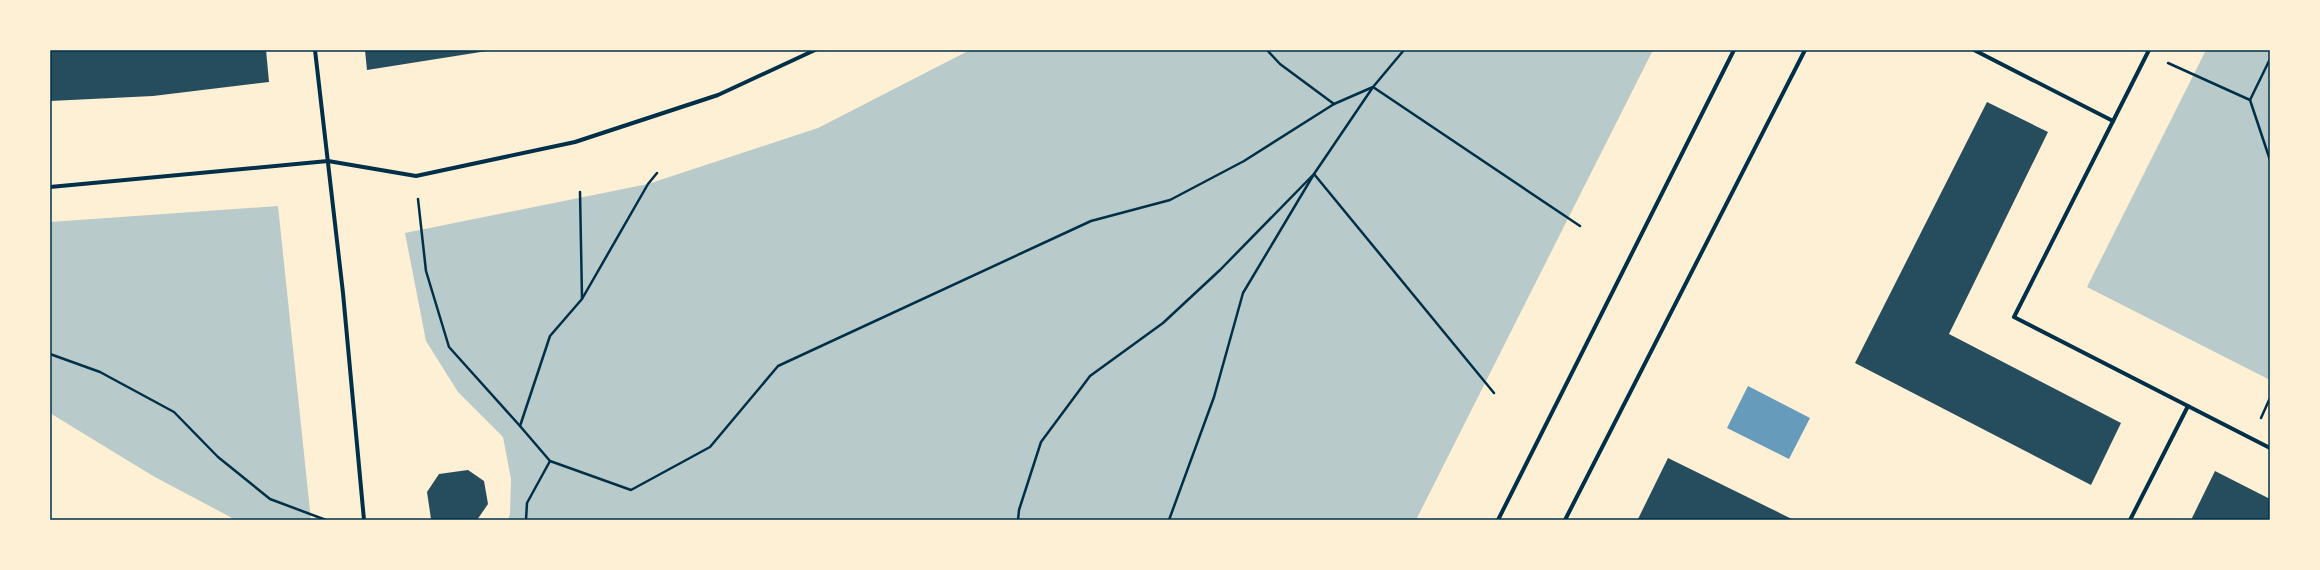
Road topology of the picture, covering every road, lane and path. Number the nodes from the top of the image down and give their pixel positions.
1 (316, 50) edge
2 (816, 50) edge
3 (1267, 50) edge
4 (1404, 50) edge
5 (1734, 50) edge
6 (1805, 50) edge
7 (1974, 50) edge
8 (2148, 52) edge
9 (2270, 59) edge
10 (1373, 87) junction
11 (2250, 100) junction
12 (1334, 104) junction
13 (2113, 121) junction
14 (2270, 160) edge
15 (328, 161) junction
16 (657, 173) dead end
17 (1314, 174) junction
18 (50, 187) edge
19 (580, 192) dead end
20 (420, 225) dead end
21 (1580, 226) dead end
22 (582, 299) junction
23 (50, 354) edge
24 (1494, 393) dead end
25 (2188, 406) junction
26 (520, 426) junction
27 (2270, 448) edge
28 (550, 461) junction
29 (326, 520) edge
30 (364, 520) edge
31 (526, 520) edge
32 (1018, 520) edge
33 (1169, 520) edge
34 (1498, 520) edge
35 (1565, 520) edge
36 (2130, 520) edge

1 - 15 street
2 - 15 street
3 - 12 path
4 - 10 path
5 - 34 street
6 - 35 street
7 - 13 street
8 - 11 path
8 - 13 street
9 - 11 path
10 - 12 path
10 - 17 path
10 - 21 path
11 - 14 path
12 - 28 path
13 - 25 street
15 - 18 street
15 - 30 street
16 - 22 path
17 - 24 path
17 - 32 path
17 - 33 path
19 - 22 path
20 - 26 path
22 - 26 path
23 - 29 path
25 - 27 street
25 - 36 street
26 - 28 path
28 - 31 path

